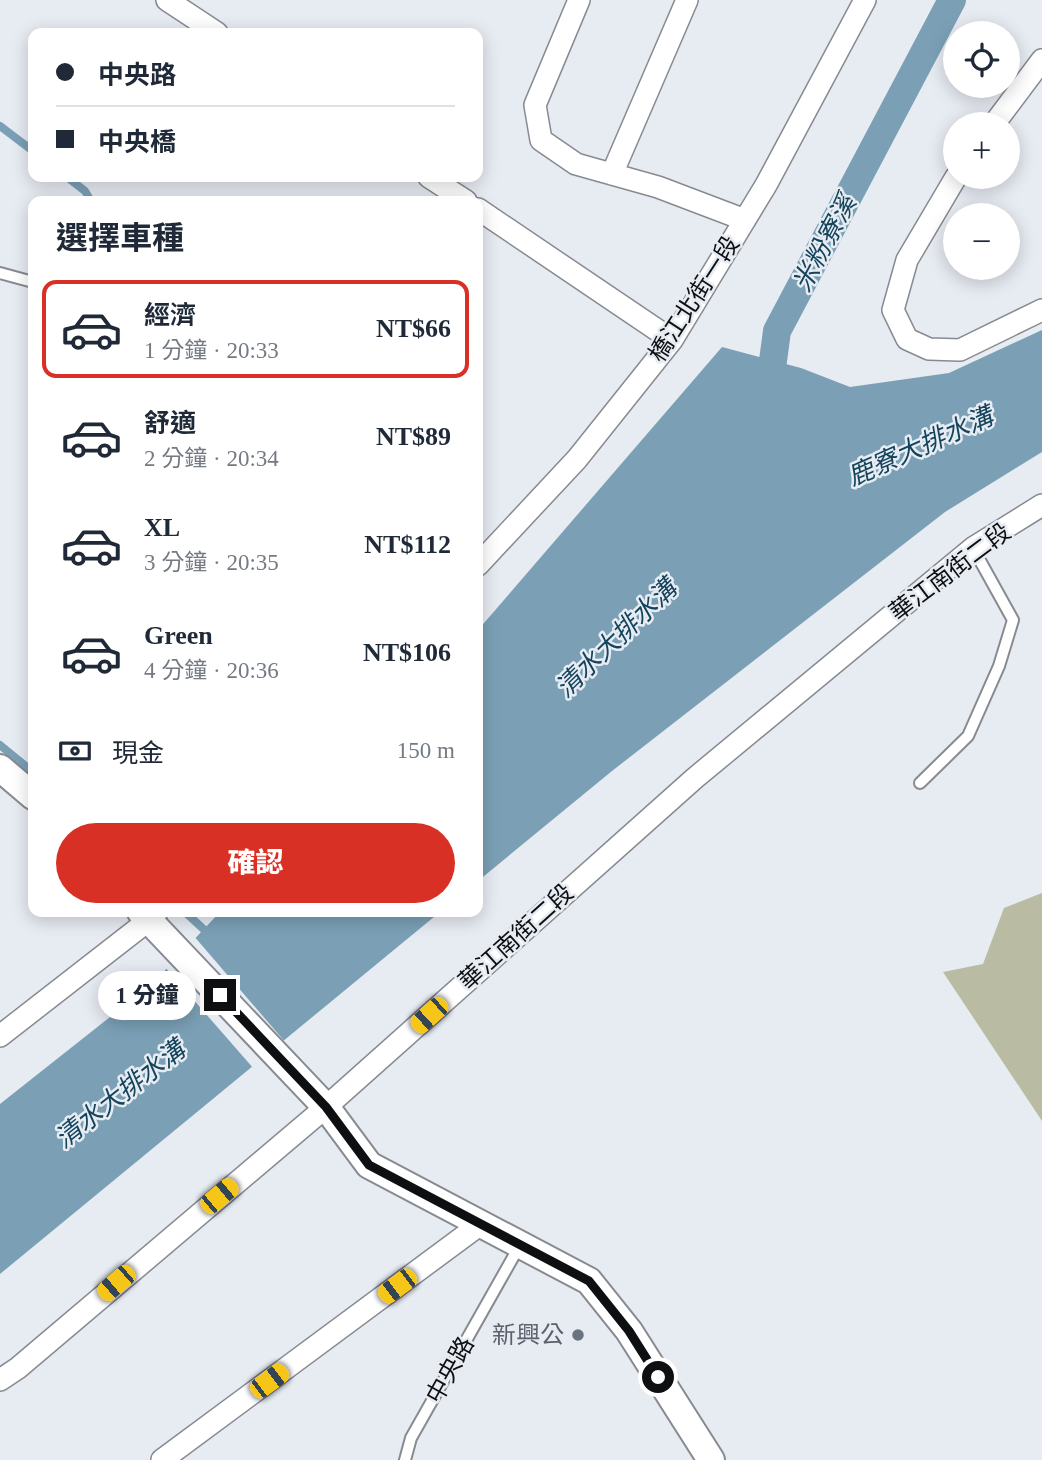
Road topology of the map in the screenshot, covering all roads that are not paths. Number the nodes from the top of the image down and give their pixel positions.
1 (167, 0) edge
2 (579, 0) edge
3 (687, 0) edge
4 (865, 0) edge
5 (209, 28) edge
6 (1042, 60) edge
7 (1003, 112) edge
8 (612, 174) junction
9 (437, 182) edge
10 (949, 189) edge
11 (458, 196) edge
12 (483, 212) edge
13 (745, 220) junction
14 (0, 273) edge
15 (28, 281) edge
16 (1042, 310) edge
17 (672, 340) junction
18 (1042, 505) edge
19 (973, 548) junction
20 (483, 560) edge
21 (0, 768) edge
22 (920, 783) dead end
23 (28, 792) edge
24 (147, 917) edge
25 (151, 917) edge
26 (0, 1036) edge
27 (326, 1107) junction
28 (482, 1223) junction
29 (520, 1245) junction
30 (0, 1380) edge
31 (162, 1460) edge
32 (405, 1460) edge
33 (711, 1460) edge

1 - 5 street
2 - 8 street
3 - 8 street
4 - 13 street, 橋江北街一段
6 - 7 street
8 - 13 street
9 - 11 street
10 - 16 street
12 - 17 street
13 - 17 street, 橋江北街一段
14 - 15 lane
17 - 20 street, 橋江北街一段
18 - 19 street, 華江南街二段
19 - 22 lane
19 - 27 street, 華江南街二段
21 - 23 street
24 - 26 street
25 - 27 street
27 - 28 street
27 - 30 street, 華江南街二段
28 - 29 street
28 - 31 street
29 - 32 lane, 中央路
29 - 33 street

